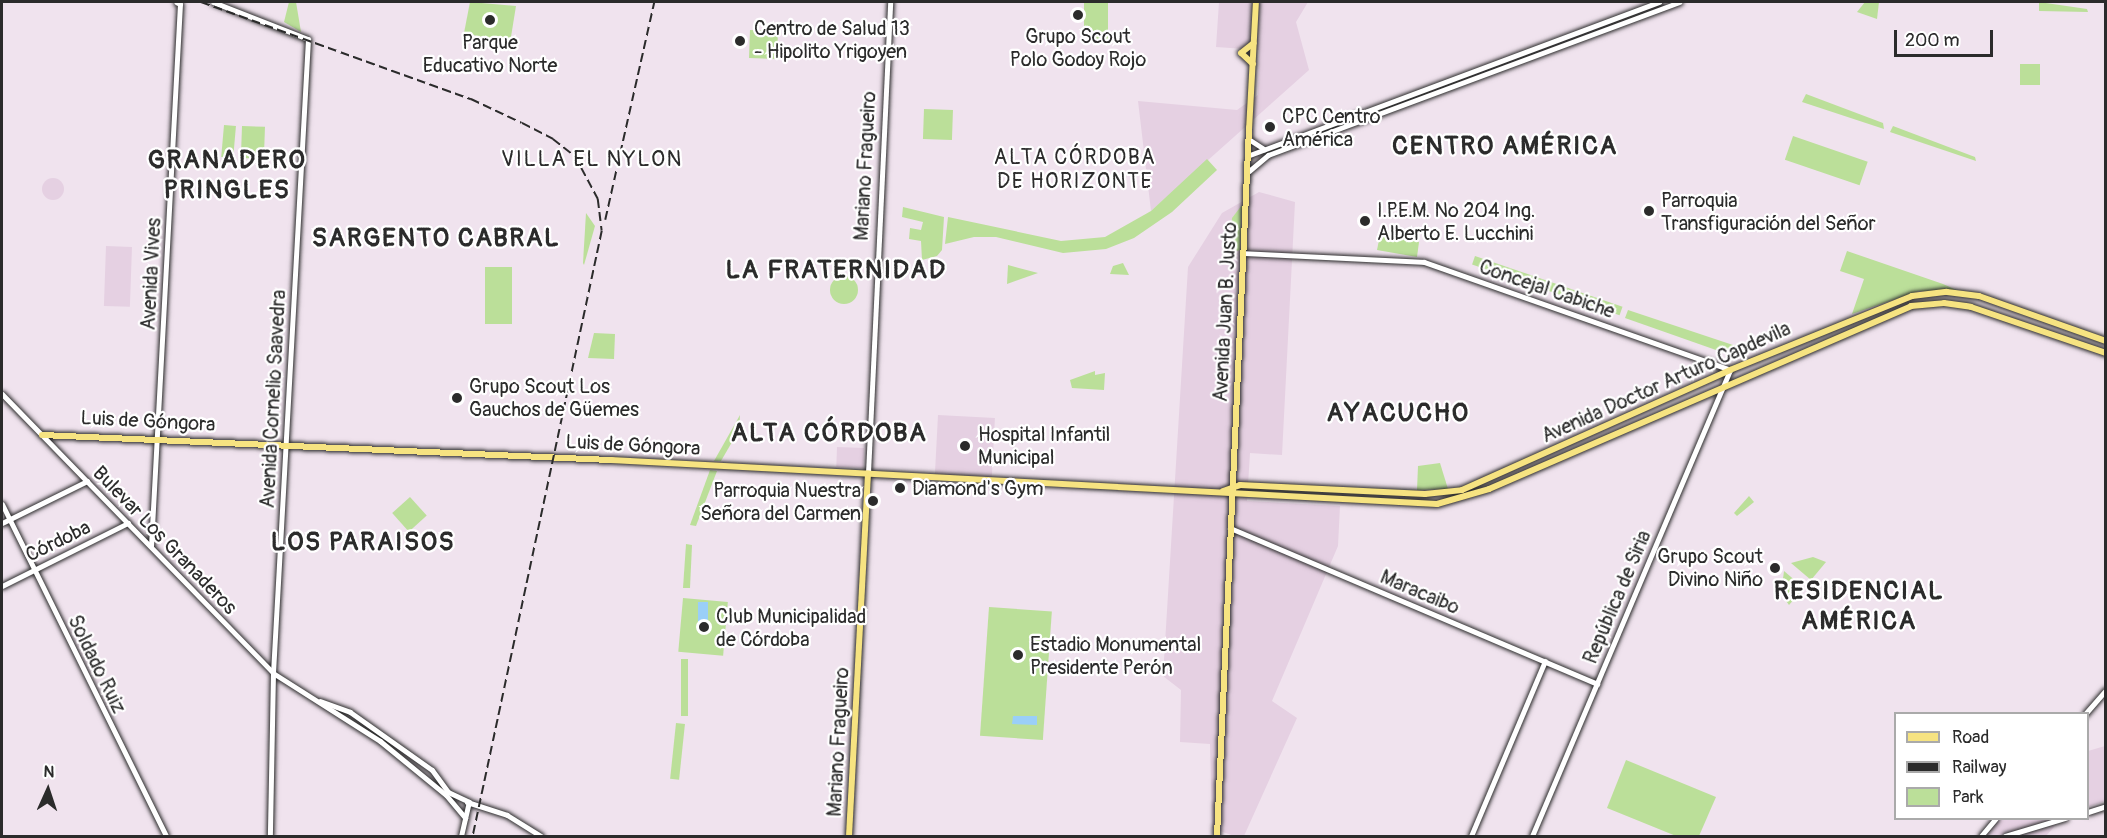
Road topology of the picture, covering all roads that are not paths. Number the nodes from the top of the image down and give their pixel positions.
1 (213, 2) edge
2 (890, 2) edge
3 (1256, 2) edge
4 (1659, 2) edge
5 (1680, 2) edge
6 (178, 3) edge
7 (1254, 43) junction
8 (1253, 64) junction
9 (1249, 128) junction
10 (1250, 140) junction
11 (1266, 149) junction
12 (1248, 156) junction
13 (1249, 171) junction
14 (1243, 253) junction
15 (2106, 341) edge
16 (2106, 353) edge
17 (1730, 370) junction
18 (1752, 373) junction
19 (1723, 385) junction
20 (2, 394) edge
21 (42, 435) junction
22 (158, 439) junction
23 (286, 445) junction
24 (868, 473) junction
25 (87, 481) junction
26 (1232, 492) junction
27 (2, 504) edge
28 (9, 520) junction
29 (128, 523) junction
30 (2, 524) edge
31 (1230, 528) junction
32 (151, 546) junction
33 (33, 570) junction
34 (2, 586) edge
35 (1545, 662) junction
36 (273, 673) junction
37 (1597, 684) junction
38 (2106, 690) edge
39 (312, 699) junction
40 (2087, 712) edge
41 (446, 795) junction
42 (469, 802) junction
43 (2106, 806) edge
44 (2089, 812) edge
45 (465, 818) junction
46 (1995, 820) edge
47 (2062, 820) edge
48 (166, 837) edge
49 (270, 837) edge
50 (461, 837) edge
51 (541, 837) edge
52 (849, 837) edge
53 (1217, 837) edge
54 (1471, 837) edge
55 (1532, 837) edge
56 (1982, 837) edge
57 (2005, 837) edge

1 - 23 main road, Avenida Cornelio Saavedra
2 - 24 main road, Mariano Fragueiro
3 - 7 main road, Avenida Juan B. Justo
4 - 11 main road
5 - 13 main road
6 - 22 main road, Avenida Vives
7 - 8 main road, Avenida Juan B. Justo
7 - 8 main road
8 - 9 main road, Avenida Juan B. Justo
9 - 10 main road, Avenida Juan B. Justo
9 - 12 main road, Avenida Juan B. Justo
10 - 11 main road
10 - 12 main road, Avenida Juan B. Justo
11 - 12 main road
12 - 13 main road, Avenida Juan B. Justo
12 - 14 main road, Avenida Juan B. Justo
13 - 14 main road, Avenida Juan B. Justo
14 - 17 main road, Concejal Cabiche
14 - 26 main road, Avenida Juan B. Justo
15 - 17 main road, Avenida Doctor Arturo Capdevila
16 - 18 main road, Avenida Doctor Arturo Capdevila
17 - 18 main road
17 - 19 main road, República de Siria
17 - 26 main road, Avenida Doctor Arturo Capdevila
18 - 19 main road, Avenida Doctor Arturo Capdevila
19 - 26 main road, Avenida Doctor Arturo Capdevila
19 - 37 main road, República de Siria
20 - 21 main road, Bulevar Los Granaderos
21 - 22 main road, Luis de Góngora
21 - 25 main road, Bulevar Los Granaderos
22 - 23 main road, Luis de Góngora
22 - 32 main road, Avenida Vives
23 - 24 main road, Luis de Góngora
23 - 36 main road, Avenida Cornelio Saavedra
24 - 26 main road, Luis de Góngora
24 - 52 main road, Mariano Fragueiro
25 - 28 main road
25 - 29 main road, Bulevar Los Granaderos
26 - 31 main road, Avenida Juan B. Justo
27 - 28 main road, Soldado Ruiz
28 - 30 main road
28 - 33 main road, Soldado Ruiz
29 - 32 main road, Bulevar Los Granaderos
29 - 33 main road, Córdoba
31 - 35 main road, Maracaibo
31 - 53 main road, Avenida Juan B. Justo
32 - 36 main road, Bulevar Los Granaderos
33 - 34 main road, Córdoba
33 - 48 main road, Soldado Ruiz
35 - 37 main road, Maracaibo
35 - 54 main road
36 - 39 main road, Bulevar Los Granaderos
36 - 49 main road, Avenida Cornelio Saavedra
37 - 55 main road, República de Siria
38 - 40 main road
39 - 41 main road, Bulevar Los Granaderos
39 - 42 main road, Bulevar Los Granaderos
41 - 42 main road, Bulevar Los Granaderos
41 - 45 main road, Bulevar Los Granaderos
42 - 45 main road
42 - 51 main road
43 - 44 main road
45 - 50 main road
46 - 56 main road
47 - 57 main road

